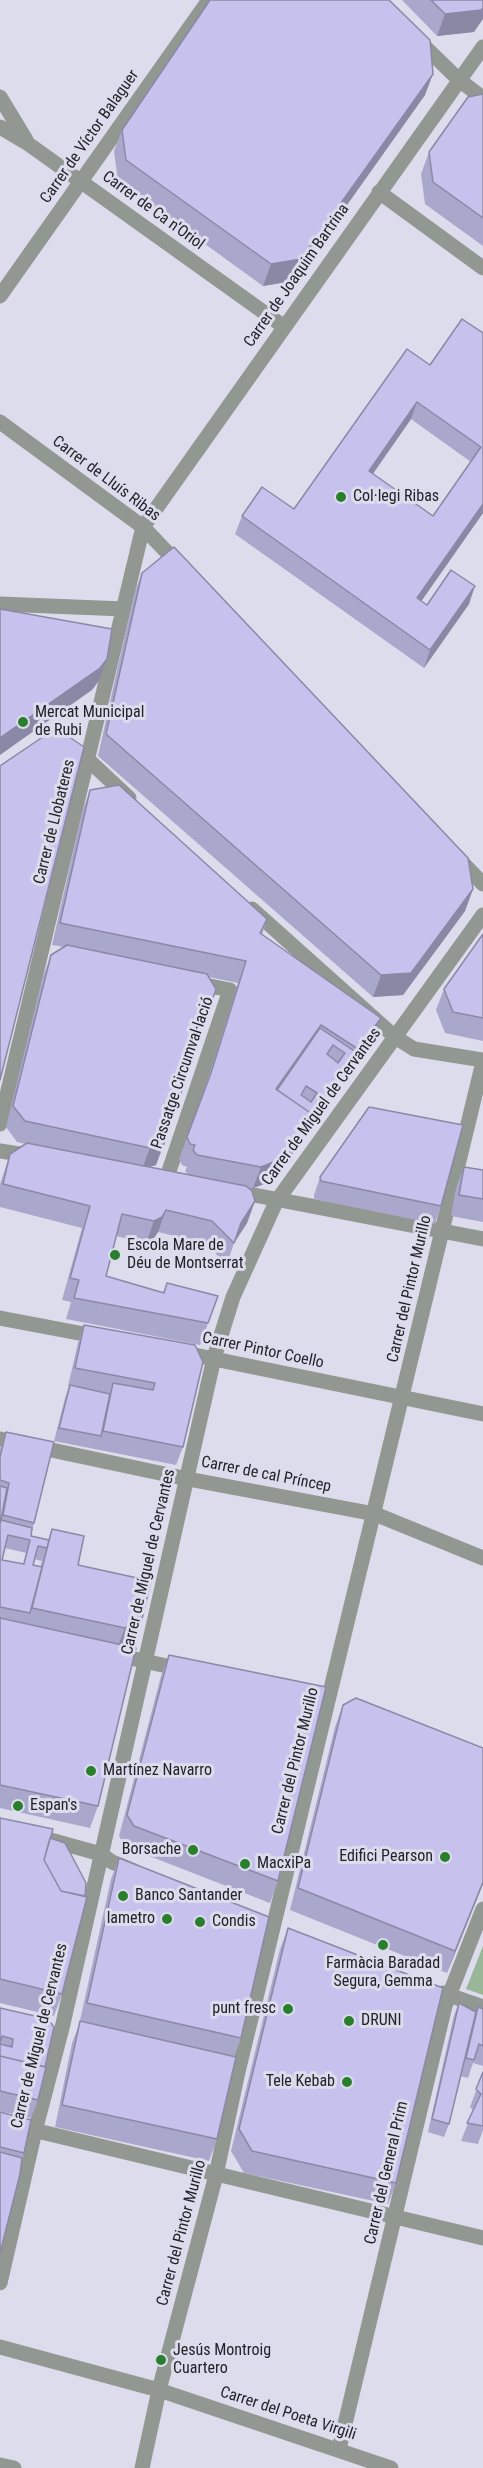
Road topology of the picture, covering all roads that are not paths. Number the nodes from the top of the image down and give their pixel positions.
1 (208, 0) edge
2 (410, 32) edge
3 (483, 47) edge
4 (459, 80) junction
5 (0, 98) edge
6 (483, 98) edge
7 (0, 127) edge
8 (27, 143) junction
9 (81, 181) junction
10 (379, 192) junction
11 (483, 268) edge
12 (0, 296) edge
13 (284, 326) junction
14 (0, 422) edge
15 (143, 527) junction
16 (191, 577) edge
17 (0, 604) edge
18 (124, 609) junction
19 (72, 744) edge
20 (88, 761) junction
21 (137, 806) edge
22 (442, 841) edge
23 (483, 884) edge
24 (244, 902) edge
25 (483, 915) edge
26 (175, 978) edge
27 (395, 1037) junction
28 (483, 1061) edge
29 (0, 1124) edge
30 (0, 1151) edge
31 (47, 1159) edge
32 (165, 1180) edge
33 (222, 1189) edge
34 (278, 1199) junction
35 (442, 1231) junction
36 (483, 1239) edge
37 (0, 1318) edge
38 (113, 1339) edge
39 (169, 1350) edge
40 (214, 1358) junction
41 (402, 1399) junction
42 (483, 1414) edge
43 (0, 1439) edge
44 (188, 1479) junction
45 (375, 1514) junction
46 (483, 1558) edge
47 (122, 1656) edge
48 (144, 1661) junction
49 (202, 1673) edge
50 (34, 1835) edge
51 (101, 1854) junction
52 (145, 1875) edge
53 (483, 1909) edge
54 (430, 1988) edge
55 (451, 1995) junction
56 (483, 2007) edge
57 (0, 2122) edge
58 (35, 2131) junction
59 (216, 2175) junction
60 (396, 2217) junction
61 (483, 2238) edge
62 (0, 2283) edge
63 (0, 2347) edge
64 (159, 2390) junction
65 (339, 2449) junction
66 (0, 2465) edge
67 (14, 2468) edge
68 (142, 2468) edge
69 (391, 2468) edge

1 - 9 street, Carrer de Víctor Balaguer
2 - 4 street
3 - 4 street, Carrer de Joaquim Bartrina
4 - 6 street
4 - 10 street, Carrer de Joaquim Bartrina
5 - 8 street
7 - 8 street, Carrer de Ca n'Oriol
8 - 9 street, Carrer de Ca n'Oriol
9 - 12 street, Carrer de Víctor Balaguer
9 - 13 street, Carrer de Ca n'Oriol
10 - 11 street
10 - 13 street, Carrer de Joaquim Bartrina
13 - 15 street, Carrer de Joaquim Bartrina
14 - 15 street, Carrer de Lluís Ribas
15 - 16 street, Carrer de Lluís Ribas
15 - 18 street, Carrer de Llobateres
17 - 18 street
18 - 20 street, Carrer de Llobateres
19 - 20 street
20 - 21 street
20 - 29 street, Carrer de Llobateres
22 - 23 street
24 - 27 street
25 - 27 street, Carrer de Miguel de Cervantes
26 - 32 street, Passatge Circumval·lació
27 - 28 street
27 - 34 street, Carrer de Miguel de Cervantes
28 - 35 street, Carrer del Pintor Murillo
30 - 31 street
33 - 34 street
34 - 35 street
34 - 40 street, Carrer de Miguel de Cervantes
35 - 36 street
35 - 41 street, Carrer del Pintor Murillo
37 - 38 street
39 - 40 street, Carrer Pintor Coello
40 - 41 street, Carrer Pintor Coello
40 - 44 street, Carrer de Miguel de Cervantes
41 - 42 street, Carrer Pintor Coello
41 - 45 street, Carrer del Pintor Murillo
43 - 44 street, Carrer de cal Príncep
44 - 45 street, Carrer de cal Príncep
44 - 48 street, Carrer de Miguel de Cervantes
45 - 46 street, Carrer de cal Príncep
45 - 59 street, Carrer del Pintor Murillo
47 - 48 street
48 - 49 street
48 - 51 street, Carrer de Miguel de Cervantes
50 - 51 street
51 - 52 street
51 - 58 street, Carrer de Miguel de Cervantes
53 - 55 street, Carrer del General Prim
54 - 55 street
55 - 56 street
55 - 60 street, Carrer del General Prim
57 - 58 street
58 - 59 street
58 - 62 street, Carrer de Miguel de Cervantes
59 - 60 street
59 - 64 street, Carrer del Pintor Murillo
60 - 61 street
60 - 65 street, Carrer del General Prim
63 - 64 street, Carrer del Poeta Virgili
64 - 65 street, Carrer del Poeta Virgili
64 - 68 street, Carrer del Pintor Murillo
65 - 69 street, Carrer del Poeta Virgili
66 - 67 street

